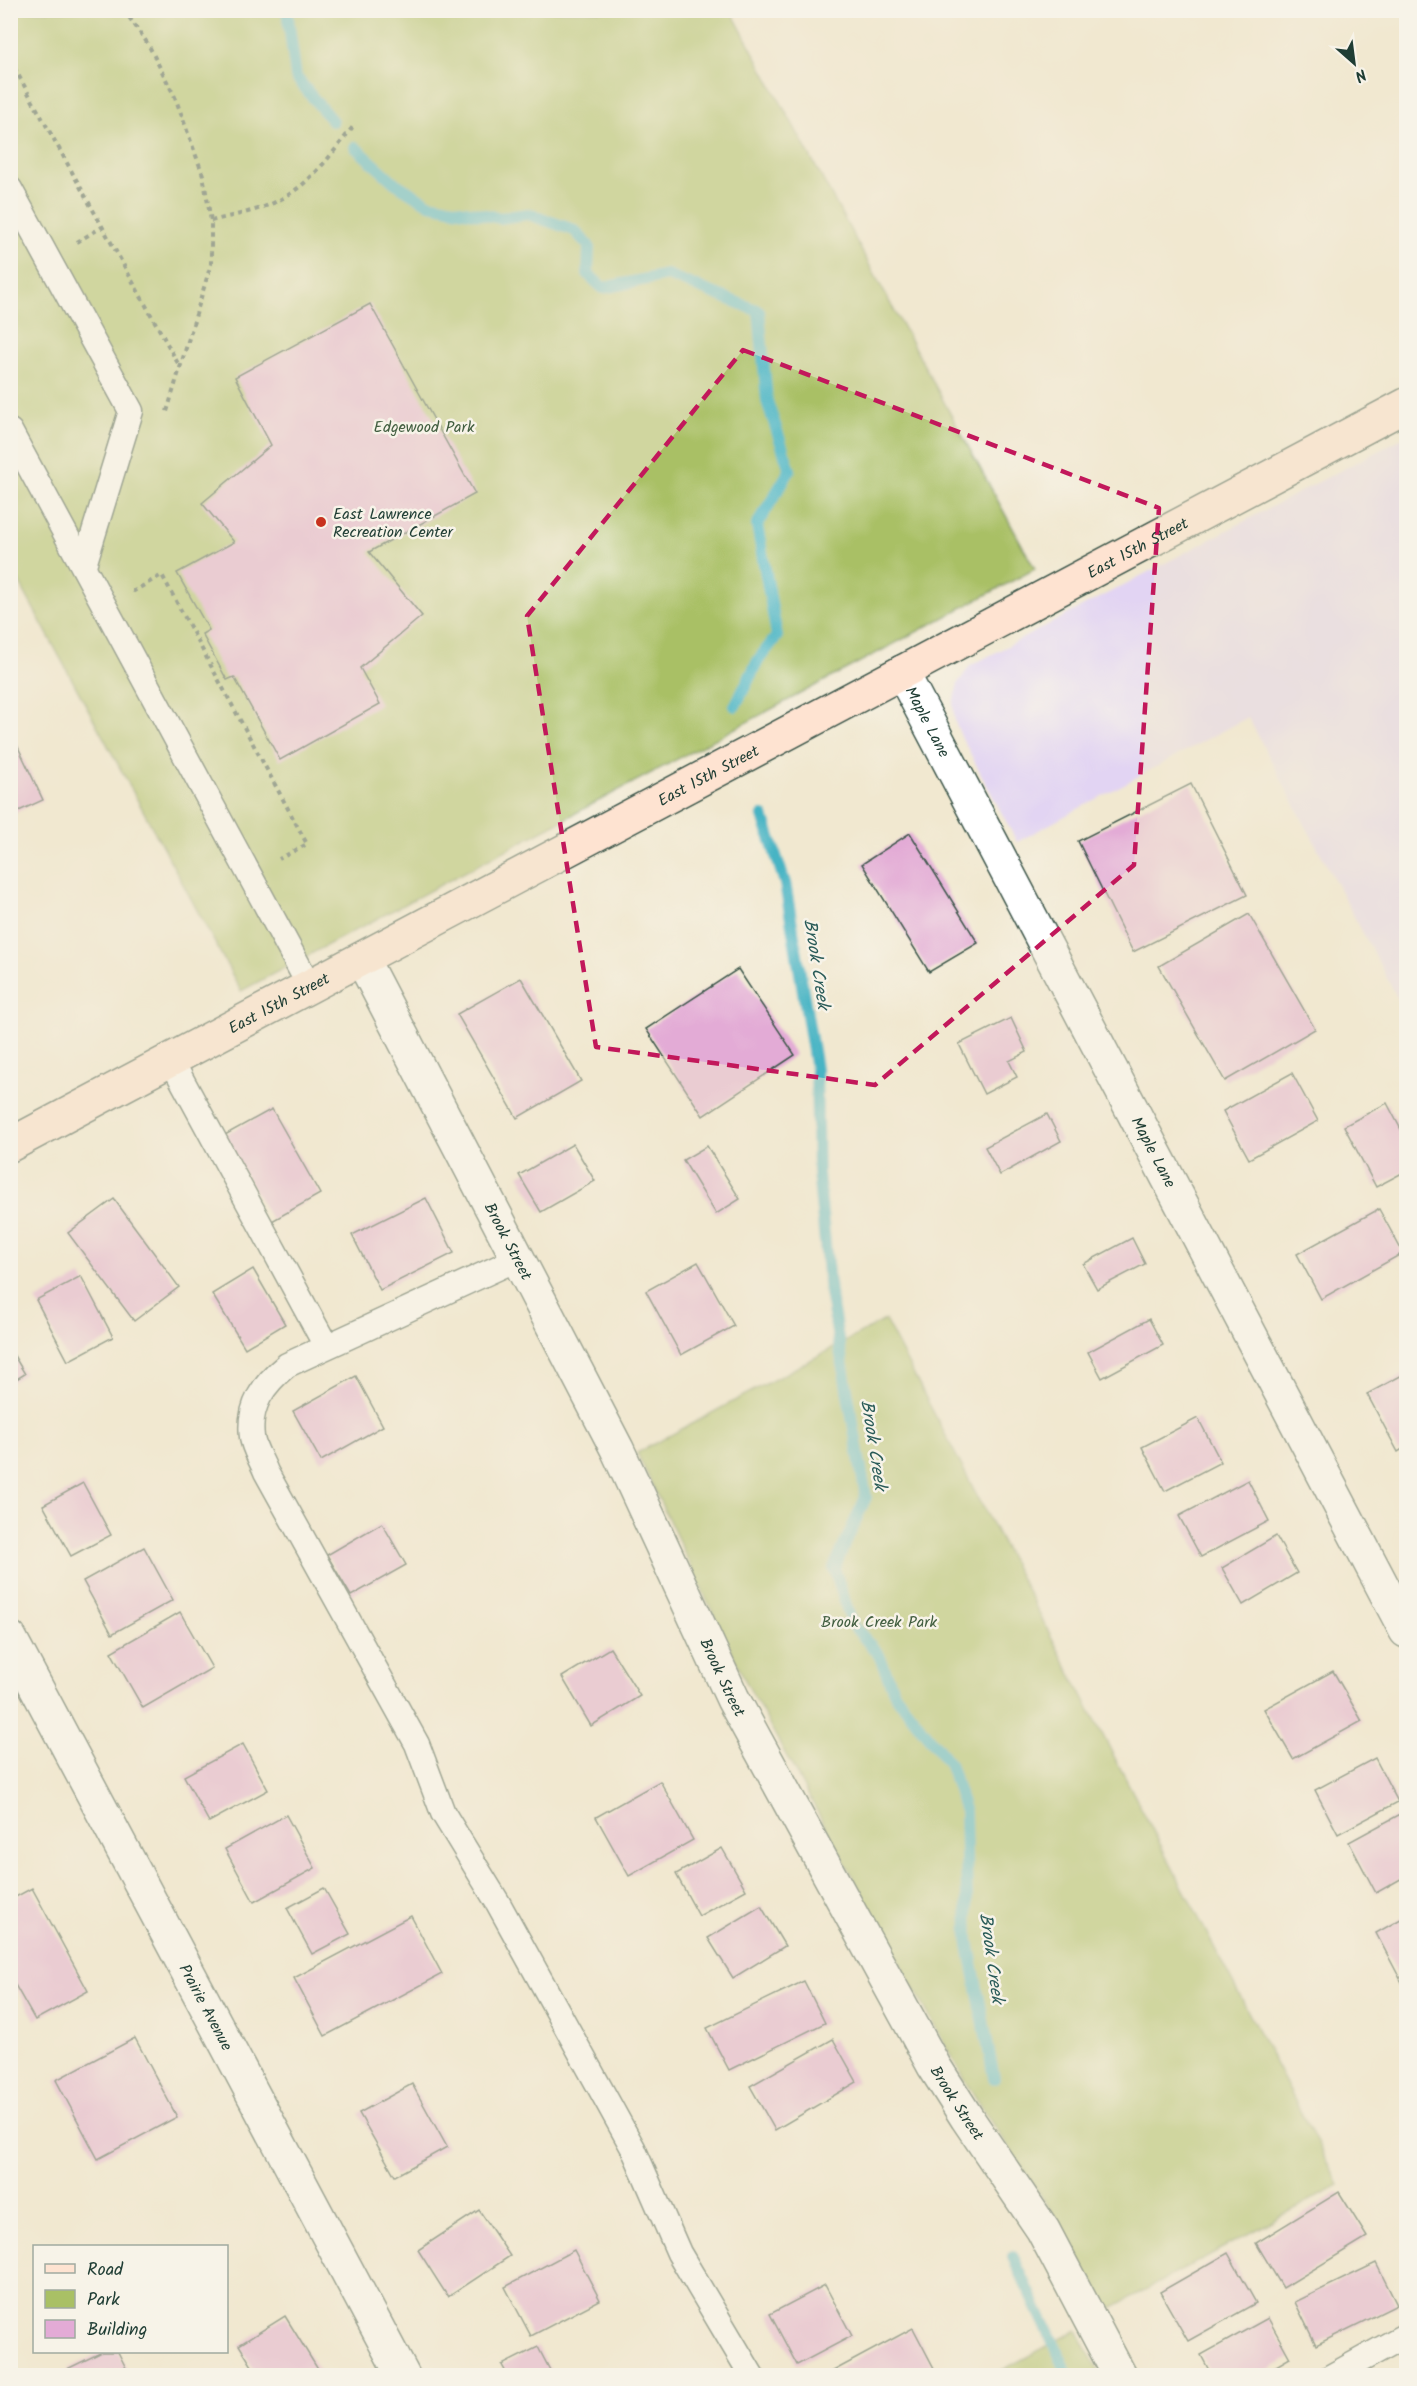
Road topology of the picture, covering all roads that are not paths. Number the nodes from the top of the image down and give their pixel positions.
1 (10, 189) edge
2 (1407, 405) edge
3 (10, 431) edge
4 (84, 565) junction
5 (902, 672) junction
6 (362, 959) junction
7 (310, 987) junction
8 (171, 1060) junction
9 (10, 1145) edge
10 (517, 1259) junction
11 (326, 1346) junction
12 (1407, 1631) edge
13 (10, 1638) edge
14 (1407, 2335) edge
15 (404, 2376) edge
16 (752, 2376) edge
17 (1120, 2376) edge
18 (1332, 2376) edge

1 - 4 lane
2 - 5 main road, East 15th Street
3 - 4 lane
4 - 7 lane
5 - 6 main road, East 15th Street
5 - 12 street, Maple Lane
6 - 7 main road, East 15th Street
6 - 10 street, Brook Street
7 - 8 main road, East 15th Street
8 - 9 main road, East 15th Street
8 - 11 lane
10 - 11 lane
10 - 17 street, Brook Street
11 - 16 lane
13 - 15 street, Prairie Avenue
14 - 18 lane

